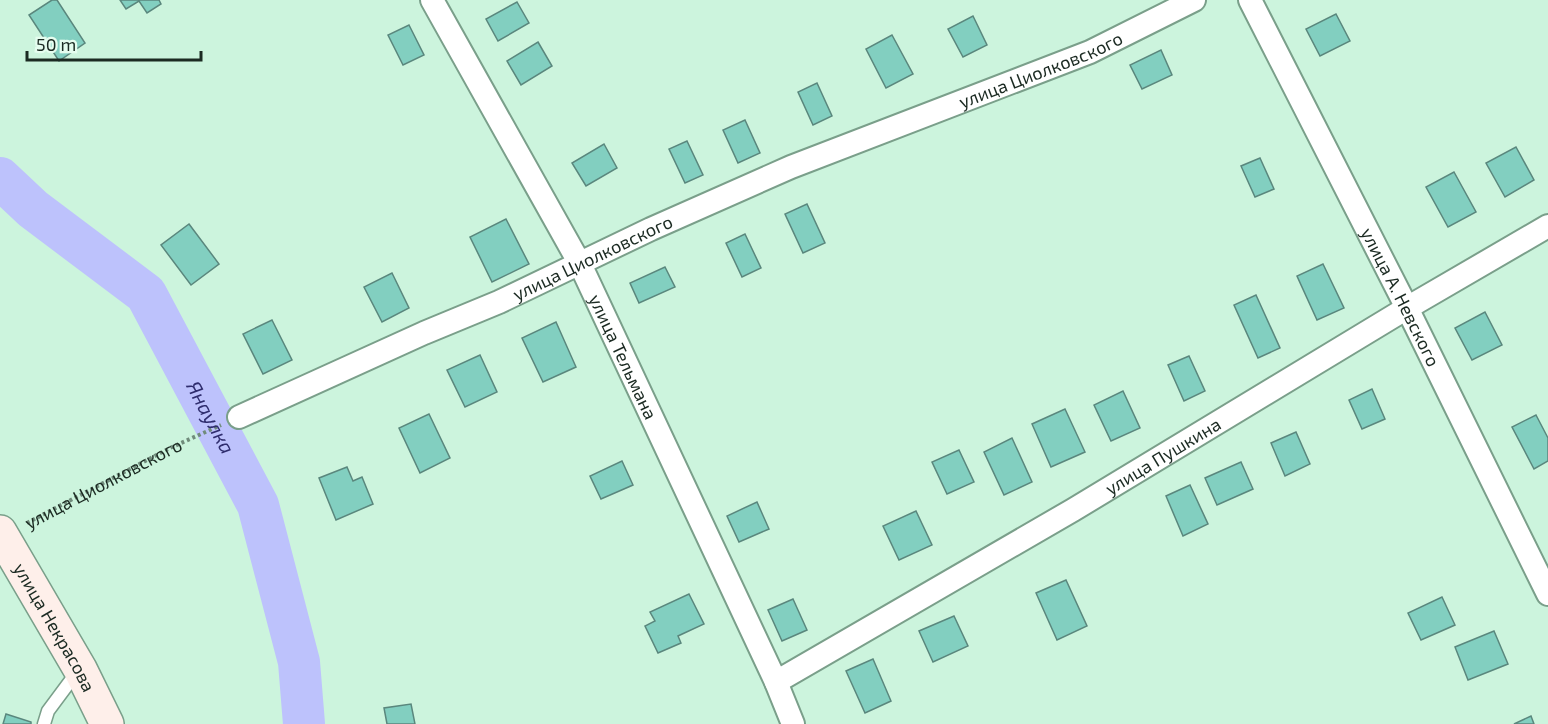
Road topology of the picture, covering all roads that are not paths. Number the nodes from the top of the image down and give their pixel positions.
1 (432, 0) edge
2 (1194, 0) edge
3 (1250, 0) edge
4 (1548, 226) edge
5 (580, 264) junction
6 (1407, 308) junction
7 (239, 417) road end
8 (1, 534) edge
9 (1548, 594) edge
10 (80, 669) junction
11 (776, 682) junction
12 (44, 724) edge
13 (107, 724) edge
14 (793, 724) edge

1 - 5 street, улица Тельмана
2 - 5 street, улица Циолковского
3 - 6 street, улица А. Невского
4 - 6 street, улица Пушкина
5 - 7 street, улица Циолковского
5 - 11 street, улица Тельмана
6 - 9 street, улица А. Невского
6 - 11 street, улица Пушкина
8 - 10 street, улица Некрасова
10 - 12 lane
10 - 13 street, улица Некрасова
11 - 14 street, улица Тельмана

